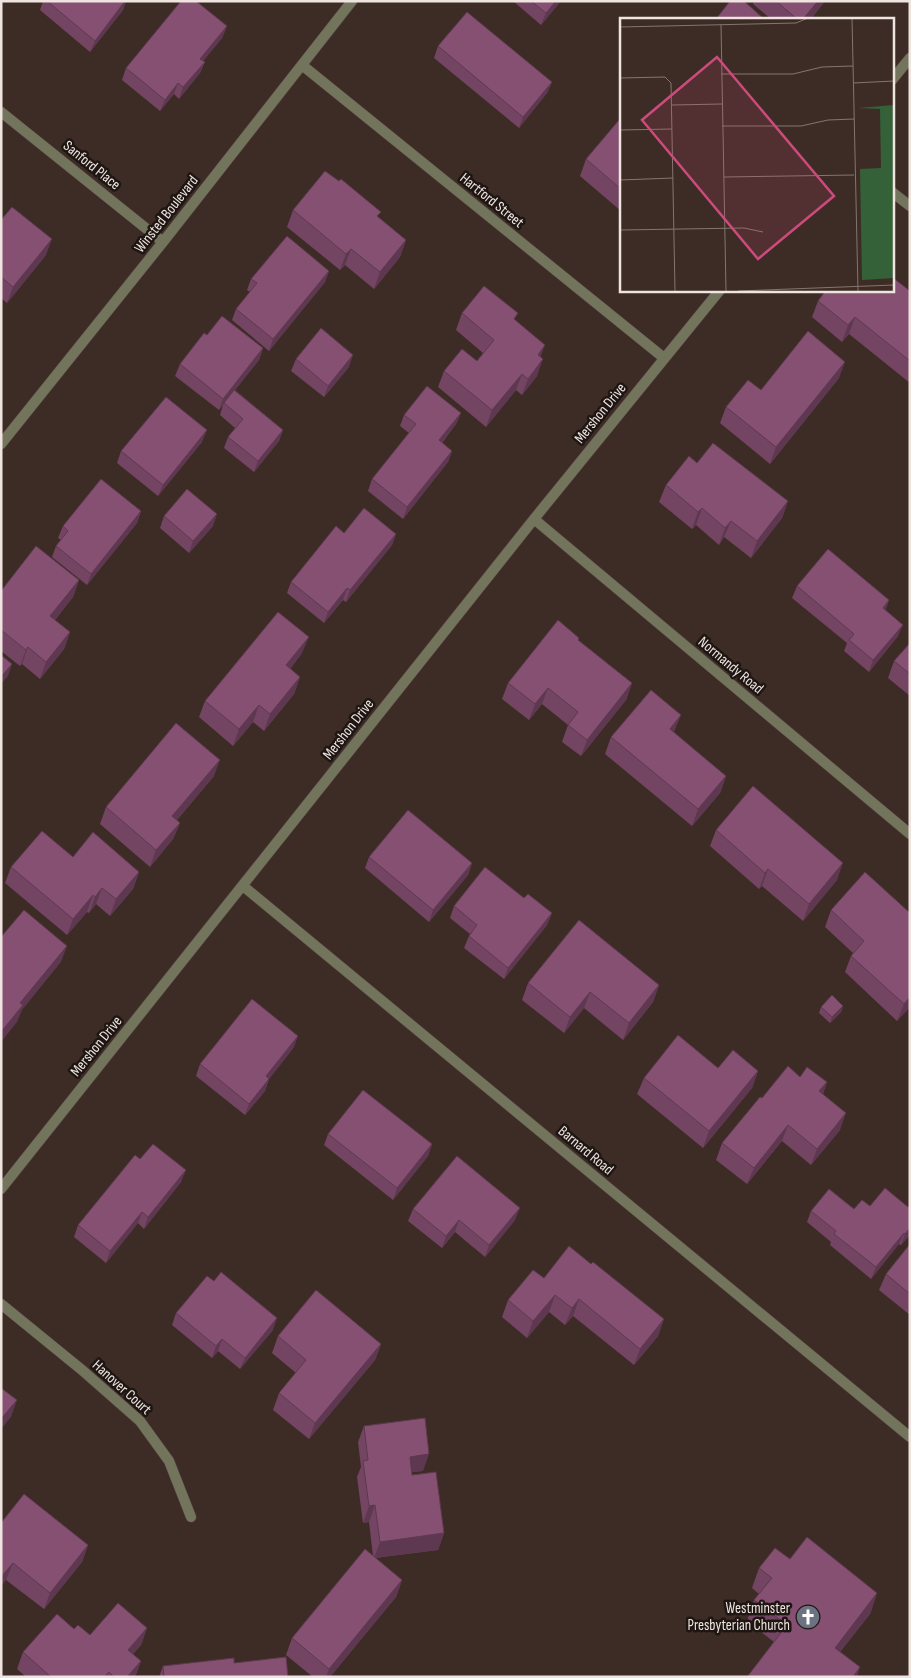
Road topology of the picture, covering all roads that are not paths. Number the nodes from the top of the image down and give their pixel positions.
1 (352, 1) edge
2 (910, 58) edge
3 (302, 65) junction
4 (894, 78) edge
5 (1, 112) edge
6 (894, 194) edge
7 (910, 206) edge
8 (163, 242) junction
9 (719, 291) edge
10 (664, 358) junction
11 (1, 444) edge
12 (534, 519) junction
13 (910, 834) edge
14 (243, 886) junction
15 (1, 1189) edge
16 (1, 1304) edge
17 (910, 1437) edge
18 (191, 1517) dead end

1 - 3 street, Winsted Boulevard
2 - 4 street
3 - 8 street, Winsted Boulevard
3 - 10 street, Hartford Street
5 - 8 street, Sanford Place
6 - 7 street
8 - 11 street, Winsted Boulevard
9 - 10 street, Mershon Drive
10 - 12 street, Mershon Drive
12 - 13 street, Normandy Road
12 - 14 street, Mershon Drive
14 - 15 street, Mershon Drive
14 - 17 street, Barnard Road
16 - 18 street, Hanover Court

